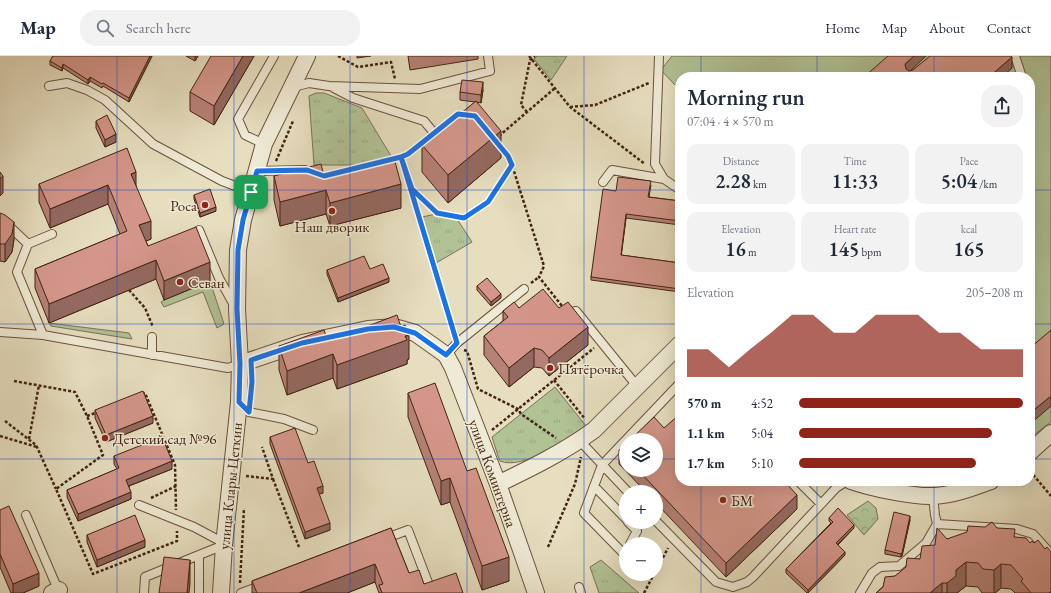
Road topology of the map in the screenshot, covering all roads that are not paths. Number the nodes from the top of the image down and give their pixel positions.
1 (274, 56) edge
2 (307, 56) edge
3 (488, 56) edge
4 (1015, 56) edge
5 (660, 57) edge
6 (1020, 72) edge
7 (49, 86) dead end
8 (292, 86) junction
9 (330, 86) junction
10 (435, 134) edge
11 (264, 144) junction
12 (264, 171) junction
13 (313, 172) edge
14 (664, 178) junction
15 (603, 182) dead end
16 (675, 186) edge
17 (251, 192) junction
18 (0, 220) edge
19 (199, 230) edge
20 (52, 234) dead end
21 (28, 244) junction
22 (524, 289) dead end
23 (237, 309) junction
24 (567, 313) edge
25 (0, 332) edge
26 (153, 333) road end
27 (44, 335) junction
28 (675, 349) edge
29 (152, 354) junction
30 (446, 355) junction
31 (240, 364) junction
32 (637, 386) junction
33 (675, 388) edge
34 (239, 402) junction
35 (313, 430) dead end
36 (1051, 433) edge
37 (582, 443) junction
38 (1035, 447) edge
39 (602, 465) junction
40 (498, 484) junction
41 (621, 485) edge
42 (594, 486) junction
43 (803, 486) edge
44 (839, 486) edge
45 (867, 486) edge
46 (978, 486) edge
47 (933, 496) junction
48 (821, 504) junction
49 (140, 505) road end
50 (619, 513) edge
51 (26, 515) dead end
52 (937, 524) junction
53 (663, 528) edge
54 (379, 541) edge
55 (224, 544) junction
56 (619, 549) edge
57 (1051, 554) edge
58 (199, 555) junction
59 (270, 582) edge
60 (57, 592) edge
61 (144, 593) edge
62 (199, 593) edge
63 (221, 593) edge
64 (241, 593) edge
65 (432, 593) edge
66 (536, 593) edge
67 (860, 593) edge

1 - 11 lane
2 - 8 street, улица Клары Цеткин
3 - 9 lane
4 - 6 lane
5 - 14 lane
7 - 17 lane
8 - 9 lane
8 - 11 street, улица Клары Цеткин
9 - 10 lane
11 - 12 street, улица Клары Цеткин
12 - 13 lane
12 - 17 street, улица Клары Цеткин
14 - 15 lane
14 - 16 lane
17 - 23 street, улица Клары Цеткин
18 - 21 lane
19 - 23 lane
20 - 21 lane
21 - 27 lane
22 - 30 lane
23 - 31 street, улица Клары Цеткин
24 - 32 lane
25 - 27 lane
26 - 29 lane
27 - 29 lane
28 - 32 street
29 - 31 lane
30 - 31 street
30 - 40 street, улица Коминтерна
31 - 34 street, улица Клары Цеткин
32 - 37 street
33 - 39 lane
34 - 35 lane
34 - 55 street, улица Клары Цеткин
36 - 38 street
37 - 39 lane
37 - 40 street
39 - 41 lane
39 - 42 lane
40 - 66 street, улица Коминтерна
42 - 50 lane
42 - 56 lane
43 - 48 lane
44 - 48 lane
45 - 47 street
46 - 47 street
47 - 52 lane
48 - 53 lane
49 - 55 lane
51 - 60 lane
52 - 57 lane
52 - 67 lane
54 - 65 lane
55 - 58 lane
55 - 63 street, улица Клары Цеткин
58 - 61 lane
58 - 62 lane
59 - 64 lane

